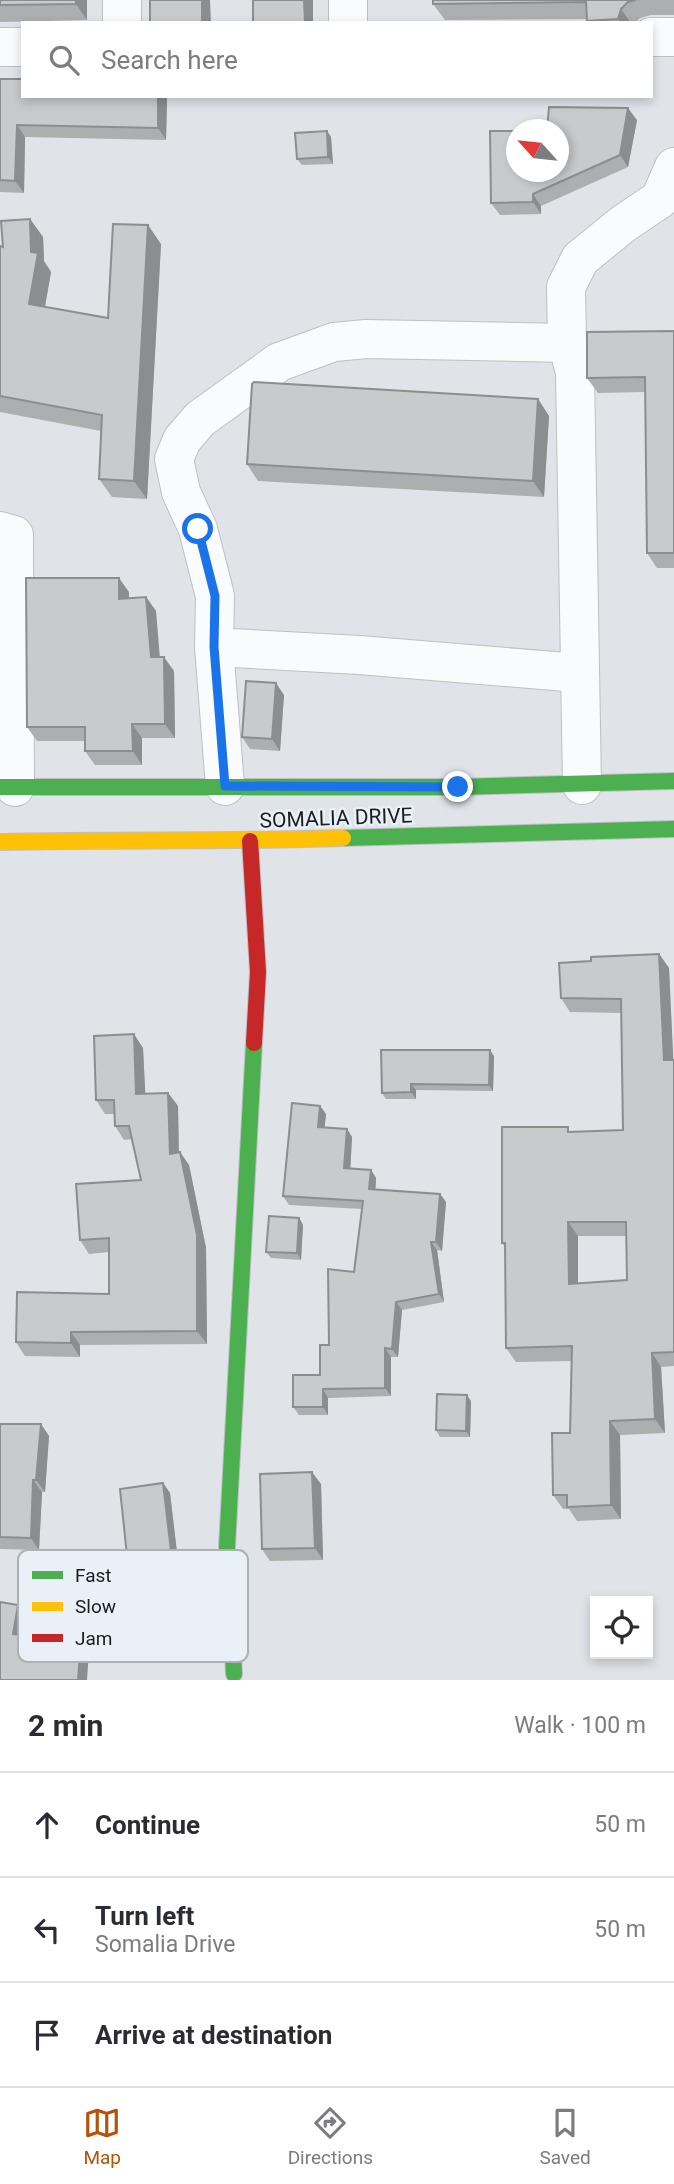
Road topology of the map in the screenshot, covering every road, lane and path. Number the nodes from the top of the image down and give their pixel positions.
1 (122, 0) edge
2 (348, 0) edge
3 (122, 21) edge
4 (348, 21) edge
5 (653, 37) edge
6 (674, 37) edge
7 (0, 47) edge
8 (21, 47) edge
9 (674, 167) edge
10 (568, 343) junction
11 (0, 531) edge
12 (214, 647) junction
13 (579, 673) junction
14 (674, 781) edge
15 (582, 785) junction
16 (225, 786) junction
17 (7, 787) edge
18 (674, 829) edge
19 (0, 842) edge
20 (250, 842) junction
21 (227, 1550) edge
22 (233, 1662) edge
23 (234, 1674) dead end

1 - 3 street
2 - 4 street
5 - 6 street
7 - 8 street
9 - 10 street
10 - 12 street
10 - 13 street
11 - 17 street
12 - 13 street
12 - 16 street
13 - 15 street
14 - 15 main road, SOMALIA DRIVE
15 - 16 main road, SOMALIA DRIVE
16 - 17 main road, SOMALIA DRIVE
18 - 20 main road, SOMALIA DRIVE
19 - 20 main road, SOMALIA DRIVE
20 - 21 main road
22 - 23 main road

